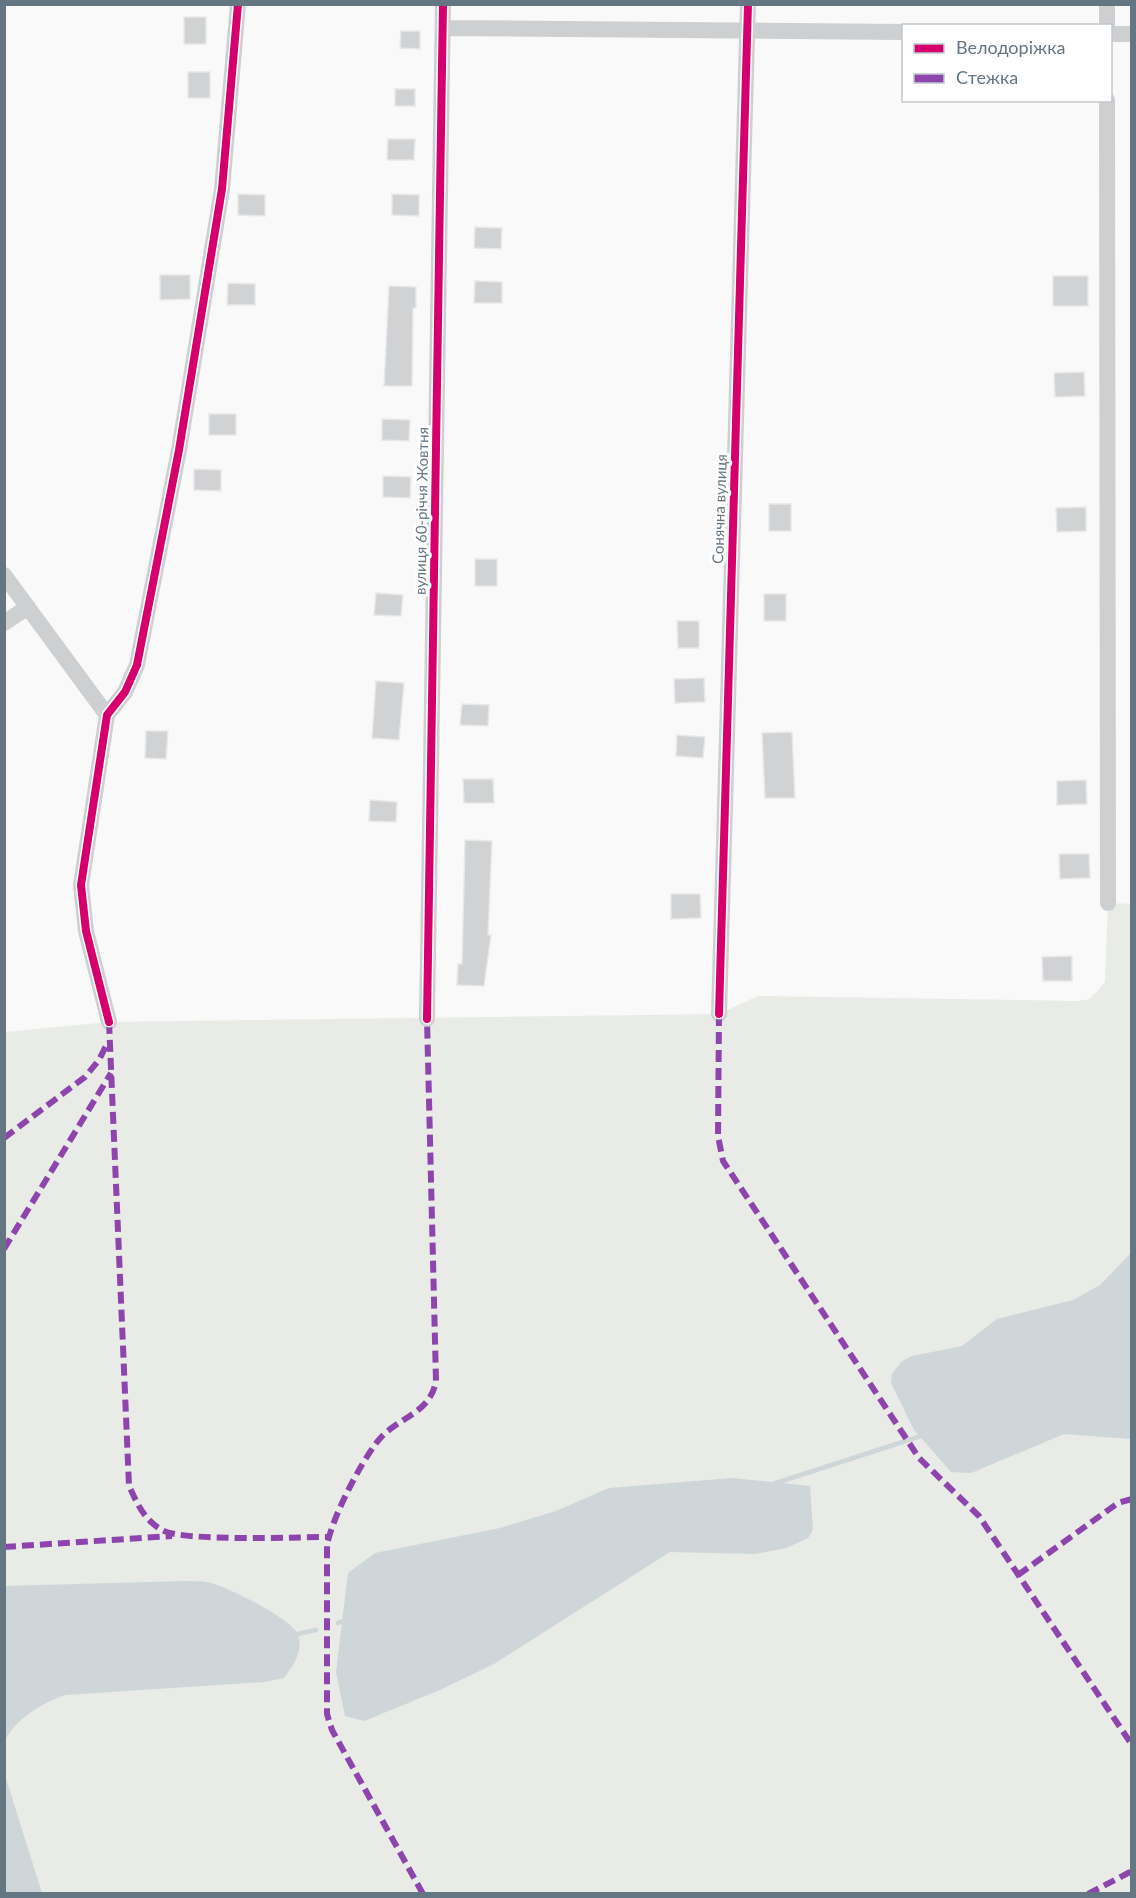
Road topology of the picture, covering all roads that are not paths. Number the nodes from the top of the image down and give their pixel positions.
1 (238, 4) edge
2 (443, 4) edge
3 (748, 4) edge
4 (1107, 4) edge
5 (1107, 24) edge
6 (443, 28) junction
7 (748, 30) junction
8 (902, 32) edge
9 (1112, 34) edge
10 (1131, 34) edge
11 (1107, 102) edge
12 (4, 575) edge
13 (28, 607) junction
14 (4, 623) edge
15 (107, 716) junction
16 (1108, 903) dead end
17 (719, 1014) dead end
18 (428, 1019) dead end
19 (109, 1023) dead end

1 - 15 street
2 - 6 street, вулиця 60-річчя Жовтня
3 - 7 street, Сонячна вулиця
4 - 5 street
6 - 7 street
6 - 18 street, вулиця 60-річчя Жовтня
7 - 8 street
7 - 17 street, Сонячна вулиця
9 - 10 street
11 - 16 street
12 - 13 street
13 - 14 street
13 - 15 street
15 - 19 street

